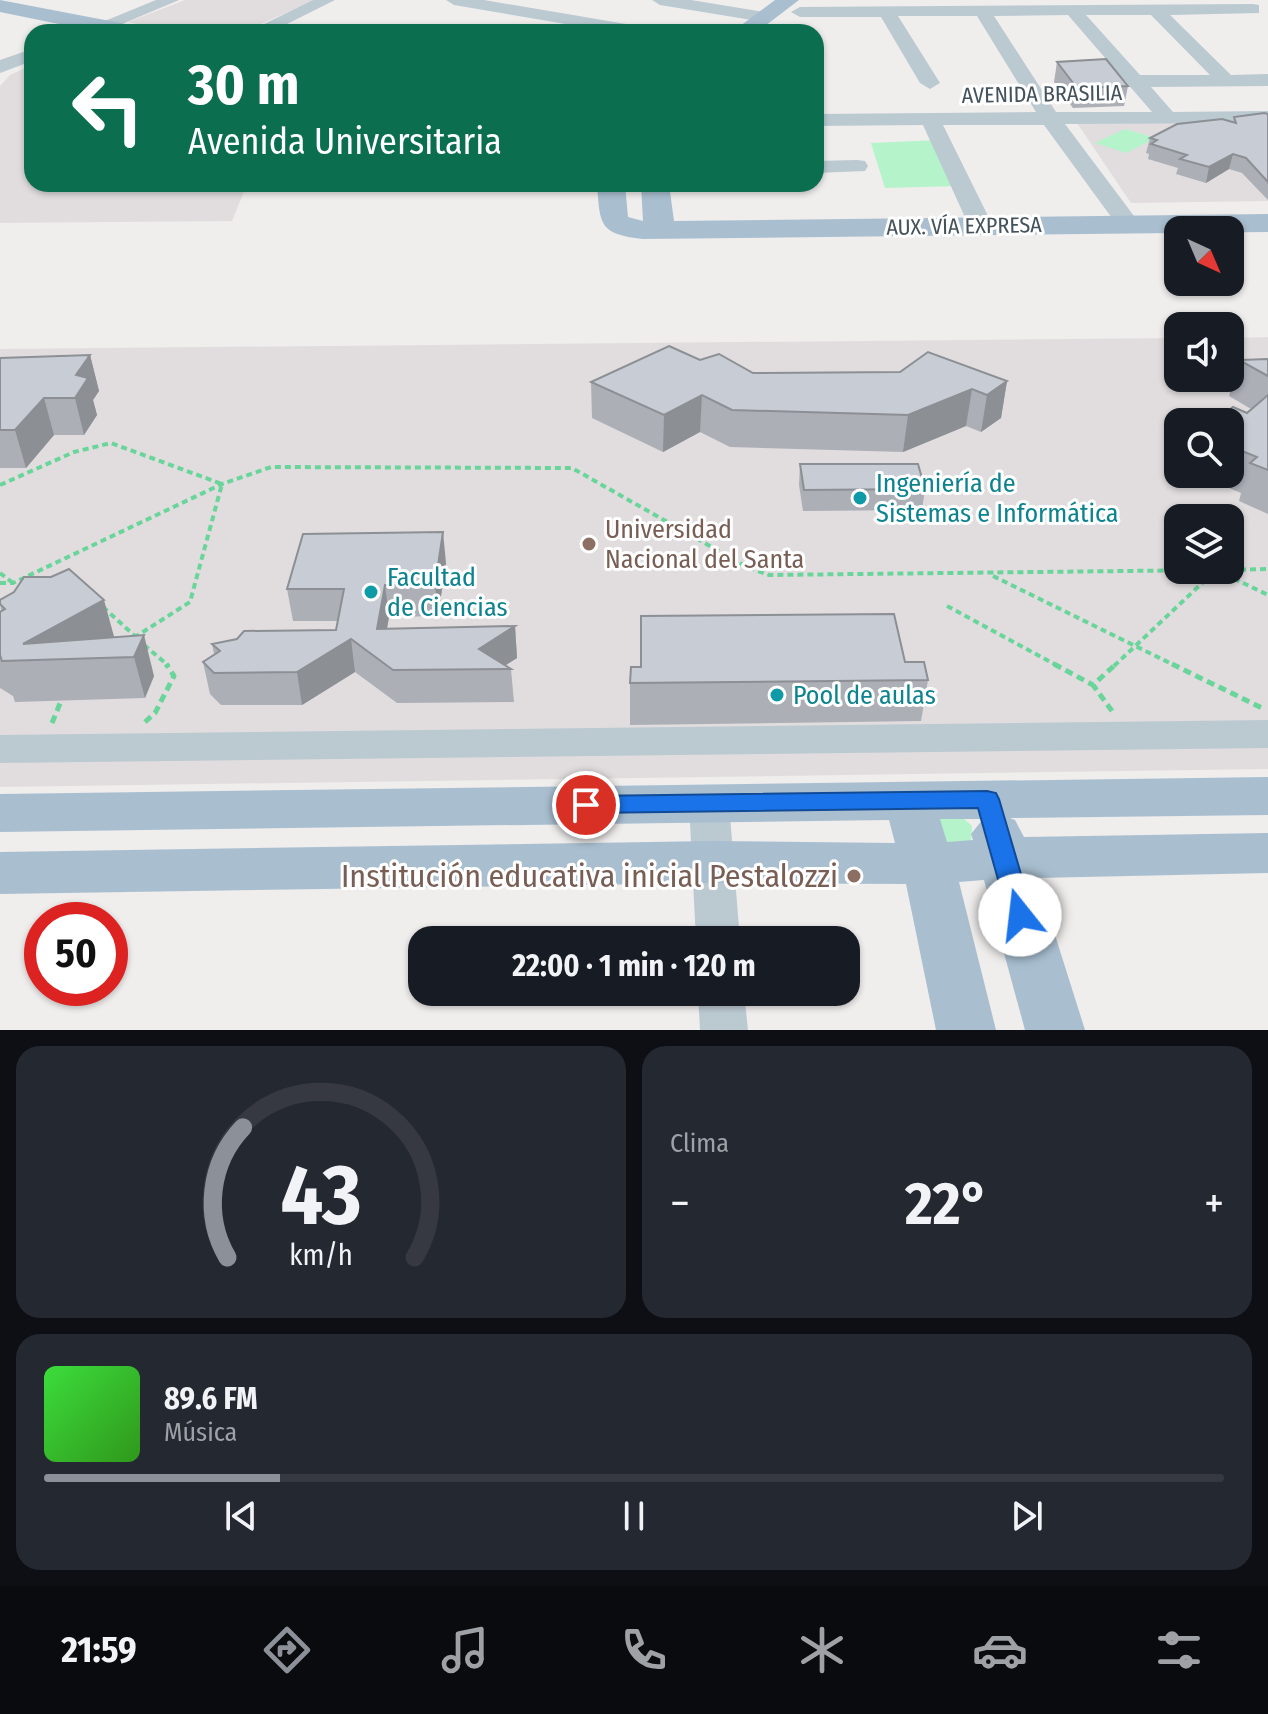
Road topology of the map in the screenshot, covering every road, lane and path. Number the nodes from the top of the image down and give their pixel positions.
1 (171, 0) edge
2 (327, 0) edge
3 (454, 0) edge
4 (527, 0) edge
5 (667, 1) edge
6 (802, 4) edge
7 (1108, 5) edge
8 (1248, 5) edge
9 (0, 6) edge
10 (510, 9) junction
11 (1072, 10) junction
12 (1156, 10) junction
13 (982, 11) junction
14 (887, 12) junction
15 (0, 17) edge
16 (34, 24) edge
17 (74, 24) edge
18 (107, 24) edge
19 (274, 24) edge
20 (625, 24) edge
21 (634, 24) edge
22 (769, 24) edge
23 (1268, 24) edge
24 (24, 57) edge
25 (0, 67) edge
26 (1226, 80) junction
27 (1268, 80) edge
28 (1135, 81) junction
29 (930, 83) dead end
30 (1049, 117) junction
31 (1268, 117) edge
32 (1168, 118) junction
33 (930, 119) junction
34 (824, 120) edge
35 (857, 166) dead end
36 (824, 167) edge
37 (612, 192) edge
38 (656, 192) edge
39 (1268, 223) edge
40 (1128, 224) junction
41 (981, 226) junction
42 (661, 230) junction
43 (222, 484) junction
44 (0, 485) edge
45 (1268, 569) edge
46 (1244, 570) edge
47 (1164, 571) edge
48 (0, 573) edge
49 (989, 574) junction
50 (0, 583) edge
51 (13, 583) junction
52 (1268, 595) edge
53 (94, 599) edge
54 (947, 606) dead end
55 (135, 637) junction
56 (1137, 647) junction
57 (1093, 685) junction
58 (61, 701) dead end
59 (1268, 710) edge
60 (1116, 717) dead end
61 (133, 727) dead end
62 (65, 729) dead end
63 (1268, 734) edge
64 (0, 749) edge
65 (1268, 796) edge
66 (987, 799) junction
67 (908, 800) junction
68 (709, 803) junction
69 (0, 813) edge
70 (1268, 853) edge
71 (1003, 858) junction
72 (713, 862) junction
73 (928, 864) junction
74 (0, 873) edge
75 (717, 926) edge
76 (722, 1006) edge
77 (724, 1030) edge
78 (966, 1030) edge
79 (1055, 1030) edge

1 - 18 street
2 - 19 street
3 - 10 street
4 - 10 street
5 - 21 street
5 - 22 street
6 - 14 street
6 - 22 main road
7 - 11 street
7 - 12 street
8 - 12 street
8 - 23 street
9 - 17 main road
10 - 20 street
11 - 13 street
11 - 28 street
12 - 26 street
13 - 14 street
13 - 30 street
14 - 29 street
15 - 16 main road
24 - 25 street
26 - 27 street
26 - 28 street
28 - 32 street
30 - 32 street, AVENIDA BRASILIA
30 - 33 street, AVENIDA BRASILIA
30 - 40 street
31 - 32 street, AVENIDA BRASILIA
33 - 34 street, AVENIDA BRASILIA
33 - 41 street
35 - 36 street
37 - 42 main road, AUX. VÍA EXPRESA
38 - 42 main road
39 - 40 main road, AUX. VÍA EXPRESA
40 - 41 main road, AUX. VÍA EXPRESA
41 - 42 main road, AUX. VÍA EXPRESA
43 - 44 path
43 - 49 path
43 - 51 path
43 - 55 path
45 - 46 path
47 - 49 path
48 - 51 path
49 - 56 path
50 - 51 path
52 - 56 path
53 - 55 path
54 - 57 path
55 - 61 path
56 - 57 path
56 - 59 path
57 - 60 path
58 - 62 path
63 - 64 street
65 - 66 main road
66 - 67 main road
66 - 71 main road
67 - 68 main road
67 - 73 main road
68 - 69 main road
68 - 72 street
70 - 71 main road
71 - 73 main road
71 - 79 main road
72 - 73 main road
72 - 74 main road
72 - 75 street
73 - 78 main road
76 - 77 street

